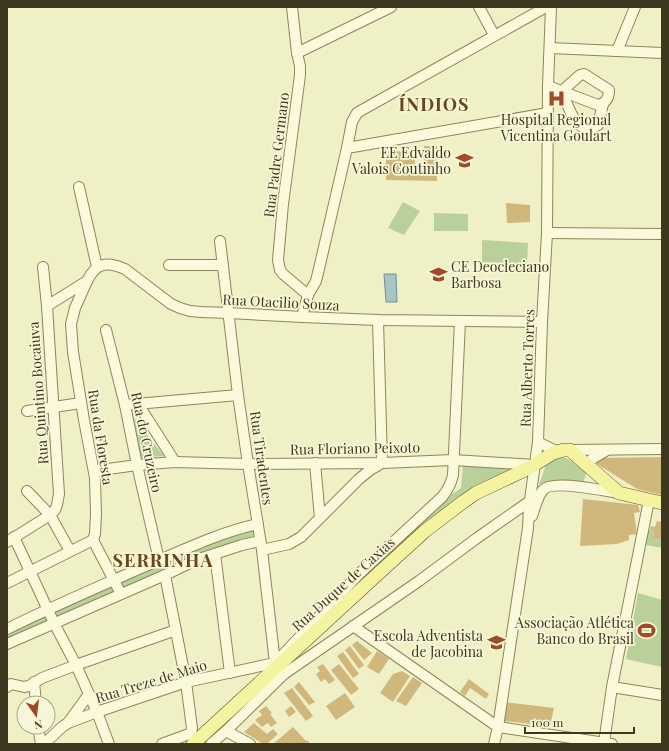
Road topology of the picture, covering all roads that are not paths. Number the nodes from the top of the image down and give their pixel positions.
1 (292, 7) edge
2 (391, 7) edge
3 (479, 7) edge
4 (546, 7) edge
5 (551, 7) edge
6 (635, 7) edge
7 (494, 35) junction
8 (550, 48) junction
9 (617, 51) junction
10 (297, 53) junction
11 (662, 53) edge
12 (548, 86) junction
13 (562, 91) junction
14 (603, 104) junction
15 (548, 113) junction
16 (348, 148) junction
17 (79, 187) dead end
18 (547, 233) junction
19 (662, 234) edge
20 (220, 241) dead end
21 (169, 265) dead end
22 (223, 265) junction
23 (43, 267) dead end
24 (97, 267) junction
25 (87, 281) junction
26 (308, 295) junction
27 (46, 306) junction
28 (229, 313) junction
29 (302, 317) junction
30 (378, 320) junction
31 (460, 321) junction
32 (542, 322) junction
33 (106, 330) dead end
34 (238, 395) junction
35 (81, 403) junction
36 (138, 404) junction
37 (125, 405) junction
38 (53, 407) junction
39 (27, 411) dead end
40 (538, 442) junction
41 (608, 449) junction
42 (662, 449) edge
43 (564, 451) junction
44 (454, 460) junction
45 (175, 462) junction
46 (382, 463) junction
47 (248, 464) junction
48 (315, 464) junction
49 (137, 465) junction
50 (532, 467) junction
51 (588, 467) junction
52 (94, 471) junction
53 (27, 491) dead end
54 (619, 493) junction
55 (656, 501) edge
56 (530, 502) junction
57 (50, 515) junction
58 (320, 518) junction
59 (258, 524) junction
60 (528, 528) junction
61 (11, 539) edge
62 (93, 540) junction
63 (261, 545) junction
64 (191, 547) junction
65 (70, 551) junction
66 (215, 554) junction
67 (159, 560) junction
68 (196, 560) junction
69 (30, 572) junction
70 (165, 575) junction
71 (114, 580) junction
72 (7, 583) edge
73 (121, 594) junction
74 (48, 609) junction
75 (26, 619) junction
76 (54, 623) junction
77 (353, 626) junction
78 (7, 629) edge
79 (176, 630) junction
80 (32, 633) junction
81 (7, 644) edge
82 (76, 665) junction
83 (278, 668) junction
84 (230, 673) junction
85 (34, 682) junction
86 (186, 682) junction
87 (7, 687) edge
88 (612, 688) junction
89 (89, 694) junction
90 (662, 694) edge
91 (35, 695) edge
92 (97, 712) junction
93 (68, 723) junction
94 (498, 727) junction
95 (226, 731) junction
96 (42, 744) edge
97 (109, 744) edge
98 (162, 744) edge
99 (193, 744) edge
100 (211, 744) edge
101 (250, 744) edge
102 (494, 744) edge
103 (608, 744) edge

1 - 10 street, Rua Padre Germano
2 - 10 street
3 - 7 street
4 - 7 street
5 - 8 street, Rua Alberto Torres
6 - 9 street
7 - 16 street
8 - 9 street
8 - 12 street, Rua Alberto Torres
9 - 11 street
10 - 26 street, Rua Padre Germano
12 - 13 street
12 - 15 street, Rua Alberto Torres
13 - 14 street
13 - 14 street
13 - 14 street
15 - 16 street
15 - 18 street, Rua Alberto Torres
16 - 26 street
17 - 24 street
18 - 19 street
18 - 32 street, Rua Alberto Torres
20 - 22 street, Rua Tiradentes
21 - 22 street
22 - 28 street, Rua Tiradentes
23 - 27 street, Rua Quintino Bocaiuva
24 - 25 street
24 - 28 street, Rua Otacilio Souza
25 - 27 street
25 - 35 street, Rua da Floresta
26 - 29 street
27 - 38 street, Rua Quintino Bocaiuva
28 - 29 street, Rua Otacilio Souza
28 - 34 street, Rua Tiradentes
29 - 30 street, Rua Otacilio Souza
30 - 31 street, Rua Otacilio Souza
30 - 46 street
31 - 32 street, Rua Otacilio Souza
31 - 44 street, Rua Duque de Caxias
32 - 40 street, Rua Alberto Torres
33 - 37 street, Rua do Cruzeiro
34 - 36 street
34 - 47 street, Rua Tiradentes
35 - 38 street
35 - 52 street, Rua da Floresta
36 - 37 street
36 - 45 street
37 - 49 street, Rua do Cruzeiro
38 - 39 street
38 - 57 street, Rua Quintino Bocaiuva
40 - 43 street
40 - 50 street, Rua Alberto Torres
41 - 42 street
41 - 43 street
41 - 51 street
43 - 50 main road, Rua Duque de Caxias
43 - 51 main road
44 - 46 street, Rua Floriano Peixoto
44 - 50 street, Rua Floriano Peixoto
44 - 83 street, Rua Duque de Caxias
45 - 47 street, Rua Floriano Peixoto
45 - 49 street, Rua Floriano Peixoto
46 - 48 street, Rua Floriano Peixoto
46 - 58 street
47 - 48 street, Rua Floriano Peixoto
47 - 59 street, Rua Tiradentes
48 - 58 street
49 - 52 street, Rua Floriano Peixoto
49 - 67 street, Rua do Cruzeiro
50 - 56 street, Rua Alberto Torres
50 - 83 main road, Rua Duque de Caxias
51 - 54 main road
52 - 62 street, Rua da Floresta
53 - 57 street
54 - 55 main road
54 - 60 street
55 - 88 street
56 - 60 street, Rua Alberto Torres
56 - 77 street, Rua Duque de Caxias
57 - 61 street
57 - 65 street
58 - 63 street
59 - 63 street, Rua Tiradentes
59 - 64 street
60 - 94 street
61 - 69 street
62 - 65 street
62 - 71 street
63 - 66 street
63 - 83 street, Rua Tiradentes
64 - 67 street
64 - 68 street
65 - 69 street
66 - 68 street
66 - 84 street
67 - 71 street
68 - 70 street
69 - 72 street
69 - 74 street
70 - 73 street
70 - 79 street
71 - 73 street
71 - 74 street
73 - 76 street
74 - 75 street
74 - 76 street
75 - 78 street
75 - 80 street
76 - 80 street
76 - 82 street
77 - 83 street, Rua Duque de Caxias
77 - 94 street
79 - 82 street
79 - 86 street
80 - 81 street
82 - 85 street
82 - 89 street
83 - 84 street, Rua Treze de Maio
83 - 95 street, Rua Duque de Caxias
83 - 99 main road, Rua Duque de Caxias
84 - 86 street, Rua Treze de Maio
85 - 87 street
85 - 91 street
86 - 92 street, Rua Treze de Maio
86 - 98 street
88 - 90 street
88 - 103 street
89 - 92 street
89 - 93 street
92 - 93 street, Rua Treze de Maio
92 - 97 street
93 - 96 street, Rua Treze de Maio
94 - 102 street
94 - 103 street
95 - 100 street, Rua Duque de Caxias
95 - 101 street

